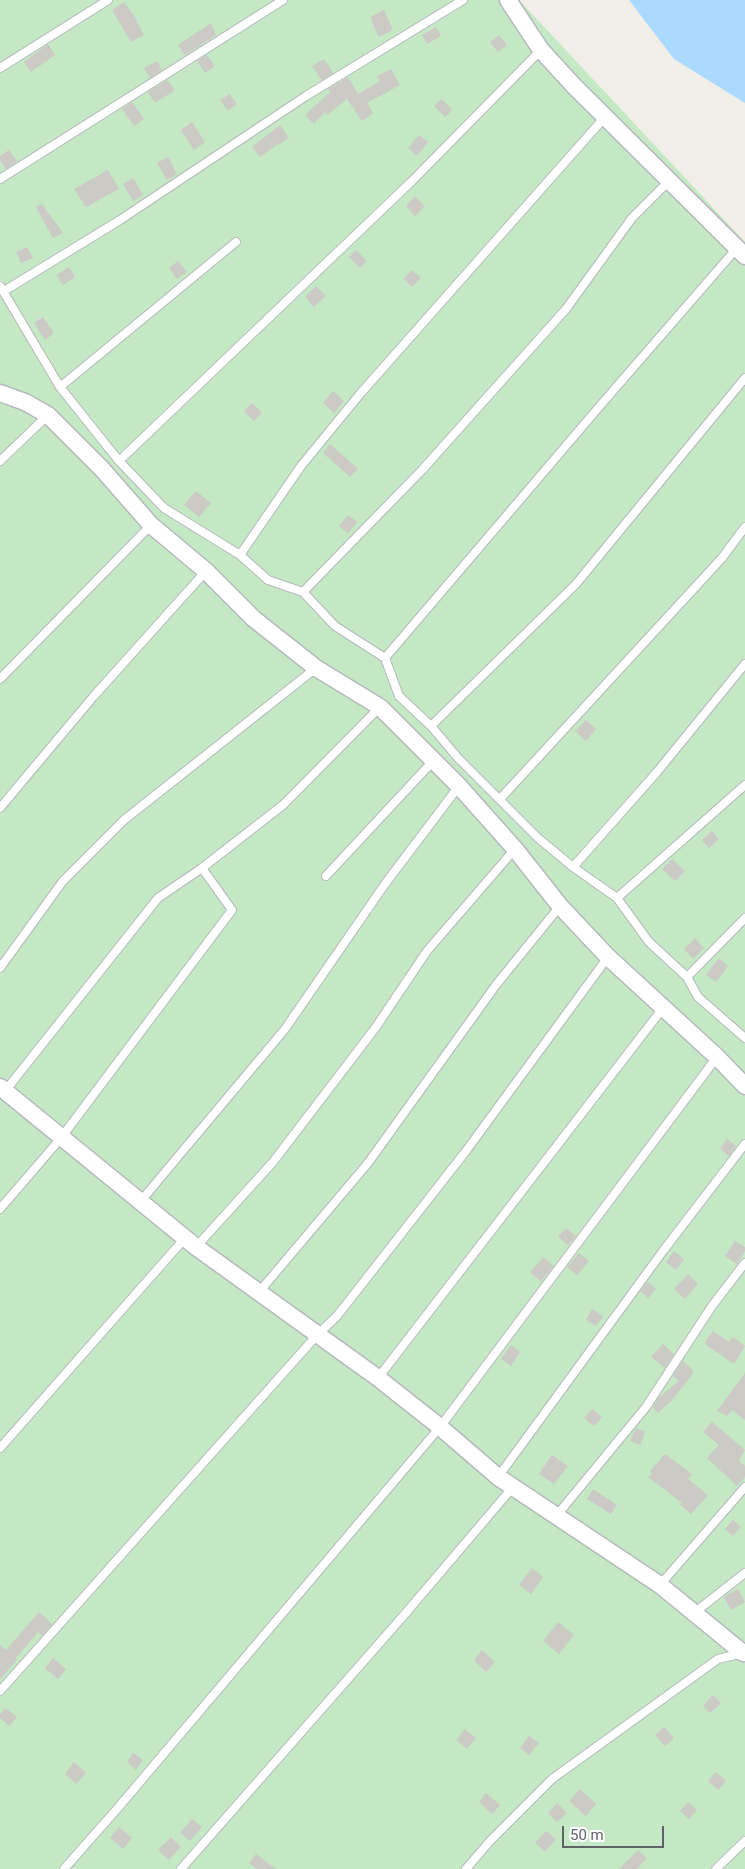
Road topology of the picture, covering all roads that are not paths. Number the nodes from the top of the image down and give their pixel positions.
1 (108, 0) edge
2 (283, 0) edge
3 (463, 0) edge
4 (508, 0) edge
5 (541, 50) junction
6 (0, 68) edge
7 (604, 118) junction
8 (0, 179) edge
9 (669, 181) junction
10 (236, 242) dead end
11 (741, 252) edge
12 (2, 289) edge
13 (745, 378) edge
14 (60, 388) junction
15 (0, 393) edge
16 (48, 414) junction
17 (0, 461) edge
18 (120, 461) junction
19 (151, 525) junction
20 (745, 527) edge
21 (240, 555) junction
22 (206, 571) junction
23 (303, 592) junction
24 (385, 658) junction
25 (745, 664) edge
26 (316, 668) junction
27 (0, 679) edge
28 (380, 707) junction
29 (430, 726) junction
30 (434, 760) junction
31 (745, 785) edge
32 (459, 786) junction
33 (500, 799) junction
34 (0, 808) edge
35 (515, 849) junction
36 (573, 867) junction
37 (202, 868) junction
38 (326, 876) dead end
39 (617, 898) junction
40 (560, 906) junction
41 (745, 918) edge
42 (608, 957) junction
43 (0, 968) edge
44 (687, 977) junction
45 (663, 1008) junction
46 (745, 1038) edge
47 (717, 1057) junction
48 (745, 1086) edge
49 (3, 1088) edge
50 (61, 1138) junction
51 (745, 1144) edge
52 (140, 1202) junction
53 (0, 1208) edge
54 (190, 1242) junction
55 (745, 1262) edge
56 (259, 1292) junction
57 (318, 1334) junction
58 (378, 1378) junction
59 (440, 1427) junction
60 (0, 1448) edge
61 (498, 1477) junction
62 (513, 1487) junction
63 (745, 1488) edge
64 (557, 1515) junction
65 (745, 1573) edge
66 (660, 1585) junction
67 (694, 1613) junction
68 (744, 1653) edge
69 (0, 1691) edge
70 (745, 1841) edge
71 (64, 1869) edge
72 (181, 1869) edge
73 (466, 1869) edge
74 (716, 1869) edge

1 - 6 lane
2 - 8 lane
3 - 12 lane
4 - 5 street
5 - 7 street
5 - 18 lane
7 - 9 street
7 - 21 lane
9 - 11 street
9 - 23 lane
10 - 14 lane
11 - 24 lane
12 - 14 lane
13 - 29 lane
14 - 18 lane
15 - 16 street
16 - 17 lane
16 - 19 street
18 - 21 lane
19 - 22 street
19 - 27 lane
20 - 33 lane
21 - 23 lane
22 - 26 street
22 - 34 lane
23 - 24 lane
24 - 29 lane
25 - 36 lane
26 - 28 street
26 - 43 lane
28 - 30 street
28 - 37 lane
29 - 33 lane
30 - 32 street
30 - 38 lane
31 - 39 lane
32 - 35 street
32 - 52 lane
33 - 36 lane
35 - 40 street
35 - 54 lane
36 - 39 lane
37 - 49 lane
37 - 50 lane
39 - 44 lane
40 - 42 street
40 - 56 lane
41 - 44 lane
42 - 45 street
42 - 57 lane
44 - 46 lane
45 - 47 street
45 - 58 lane
47 - 48 street
47 - 59 lane
49 - 50 street
50 - 52 street
50 - 53 lane
51 - 61 lane
52 - 54 street
54 - 56 street
54 - 60 lane
55 - 64 lane
56 - 57 street
57 - 58 street
57 - 69 lane
58 - 59 street
59 - 61 street
59 - 71 lane
61 - 62 street
62 - 64 street
62 - 72 lane
63 - 66 lane
64 - 66 street
65 - 67 lane
66 - 67 street
67 - 68 street
68 - 73 lane
70 - 74 lane

